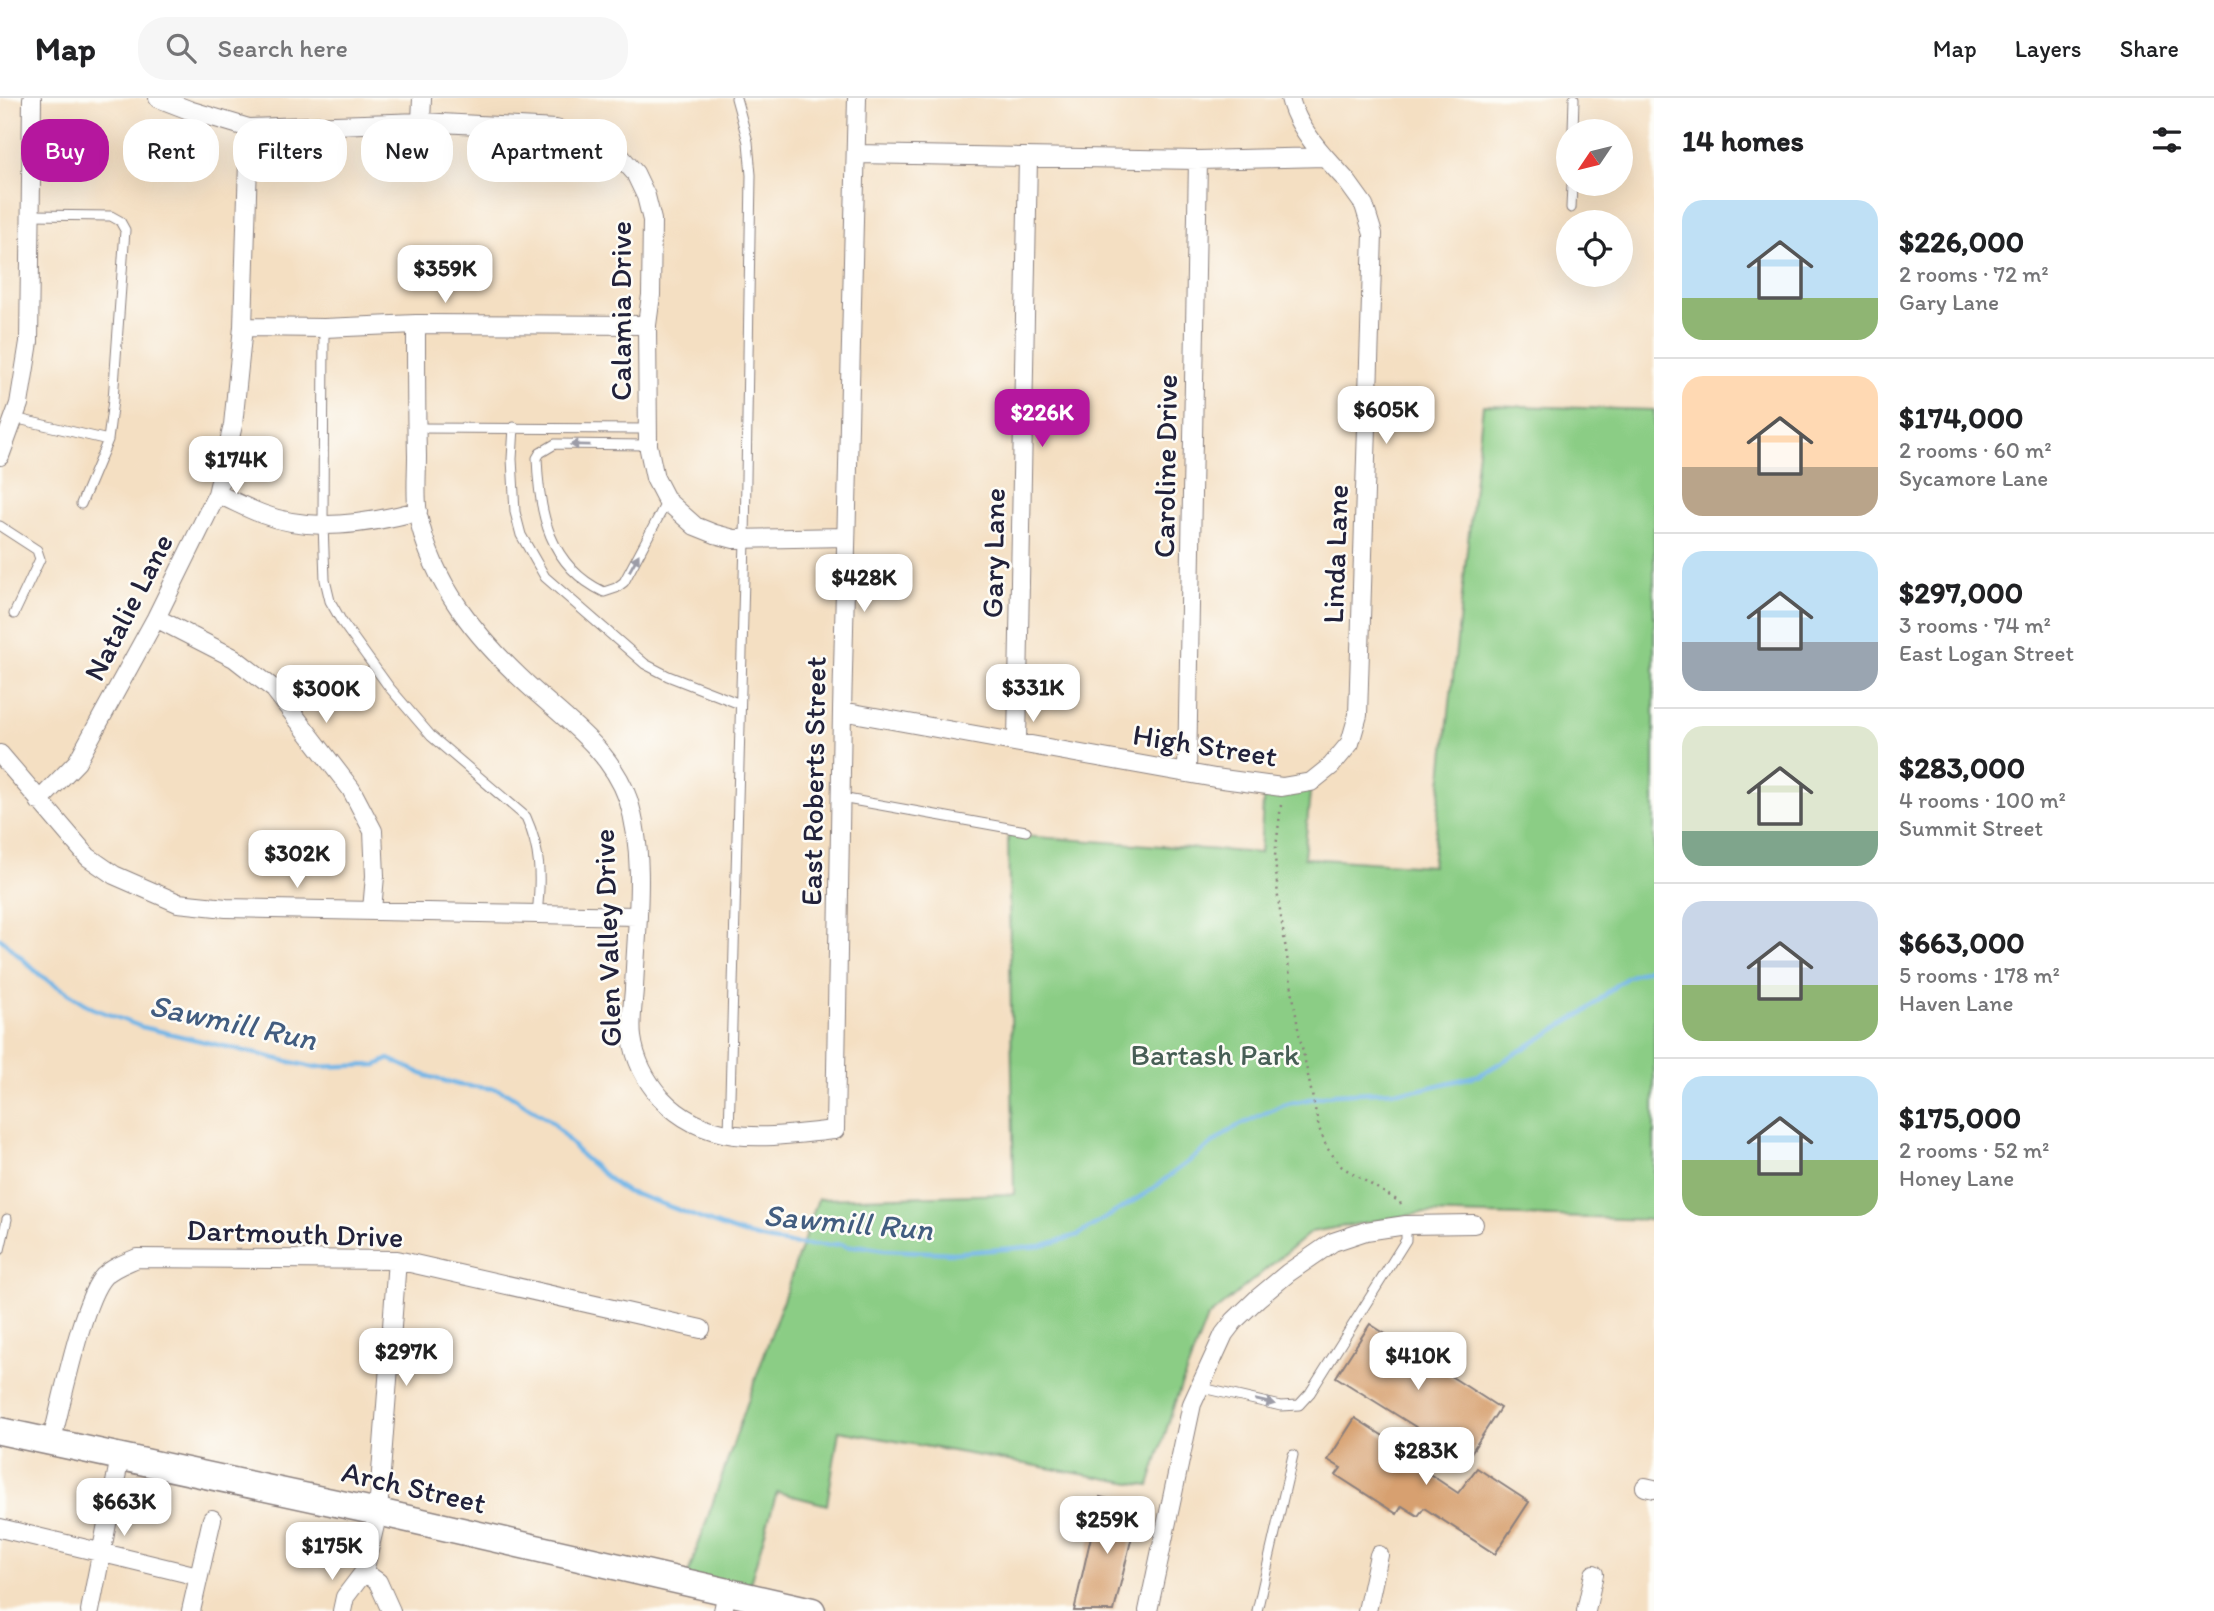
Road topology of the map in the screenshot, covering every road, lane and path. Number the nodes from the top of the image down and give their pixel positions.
1 (32, 98) edge
2 (158, 98) edge
3 (422, 98) edge
4 (736, 98) edge
5 (856, 98) edge
6 (1290, 98) edge
7 (1574, 98) edge
8 (421, 119) edge
9 (1573, 119) edge
10 (233, 123) edge
11 (453, 124) edge
12 (856, 155) junction
13 (1028, 157) junction
14 (1325, 157) junction
15 (1198, 160) junction
16 (247, 182) edge
17 (1572, 196) edge
18 (1571, 208) dead end
19 (31, 215) junction
20 (416, 324) junction
21 (646, 325) junction
22 (243, 327) junction
23 (324, 328) junction
24 (14, 418) junction
25 (514, 427) junction
26 (417, 428) junction
27 (648, 437) junction
28 (107, 440) junction
29 (0, 456) edge
30 (217, 494) junction
31 (667, 501) junction
32 (81, 504) dead end
33 (418, 511) junction
34 (323, 524) junction
35 (0, 526) edge
36 (846, 537) junction
37 (745, 540) junction
38 (14, 614) dead end
39 (156, 618) junction
40 (740, 704) junction
41 (842, 711) junction
42 (1017, 741) junction
43 (0, 754) edge
44 (1187, 772) junction
45 (1311, 782) joint
46 (1282, 787) junction
47 (841, 798) junction
48 (39, 801) junction
49 (1026, 831) dead end
50 (372, 910) junction
51 (537, 914) junction
52 (636, 916) junction
53 (835, 1130) joint
54 (729, 1134) junction
55 (7, 1219) dead end
56 (1406, 1224) junction
57 (1474, 1224) dead end
58 (0, 1250) edge
59 (397, 1260) junction
60 (701, 1329) dead end
61 (1195, 1396) junction
62 (0, 1431) edge
63 (51, 1443) junction
64 (1293, 1455) dead end
65 (120, 1457) junction
66 (378, 1512) junction
67 (212, 1519) dead end
68 (0, 1528) edge
69 (102, 1552) junction
70 (1378, 1555) dead end
71 (364, 1572) junction
72 (1594, 1574) dead end
73 (198, 1576) junction
74 (725, 1602) edge
75 (90, 1611) edge
76 (191, 1611) edge
77 (342, 1611) edge
78 (391, 1611) edge
79 (812, 1611) edge
80 (1148, 1611) edge
81 (1257, 1611) edge
82 (1367, 1611) edge
83 (1586, 1611) edge

1 - 19 street
2 - 10 street, Calamia Drive
3 - 8 street
4 - 37 lane
5 - 12 street, East Roberts Street
6 - 14 street, Linda Lane
7 - 9 lane
11 - 21 street, Calamia Drive
12 - 13 street
12 - 36 street, East Roberts Street
13 - 15 street
13 - 42 street, Gary Lane
14 - 15 street
14 - 45 street, Linda Lane
15 - 44 street, Caroline Drive
16 - 22 street, Natalie Lane
17 - 18 lane
19 - 24 street
19 - 28 lane
20 - 21 street
20 - 23 street
20 - 26 street, Glen Valley Drive
21 - 27 street, Calamia Drive
22 - 23 street
22 - 30 street, Natalie Lane
23 - 34 lane
24 - 28 lane
24 - 29 street
25 - 26 lane
25 - 27 lane
25 - 40 lane
26 - 33 street, Glen Valley Drive
27 - 31 street, Calamia Drive
27 -> 31 lane
28 - 32 lane
30 - 34 street
30 - 39 street, Natalie Lane
31 - 37 street, Calamia Drive
33 - 34 street
33 - 52 street, Glen Valley Drive
34 - 51 lane
35 - 38 lane
36 - 37 street, Calamia Drive
36 - 41 street, East Roberts Street
37 - 40 lane
39 - 48 street, Natalie Lane
39 - 50 street
40 - 54 lane
41 - 42 street, High Street
41 - 47 street, East Roberts Street
42 - 44 street, High Street
43 - 48 street
44 - 46 street, High Street
45 - 46 street, High Street
46 - 56 path
47 - 49 lane
47 - 53 street, East Roberts Street
48 - 50 street
50 - 51 street
51 - 52 street
52 - 54 street, Glen Valley Drive
53 - 54 street, Glen Valley Drive
55 - 58 lane
56 - 57 street
56 - 61 street
61 -> 56 lane
59 - 60 street, Dartmouth Drive
59 - 63 street, Dartmouth Drive
59 - 66 street
61 - 80 street
62 - 63 street, Arch Street
63 - 65 street, Arch Street
64 - 81 lane
65 - 66 street, Arch Street
65 - 69 street
66 - 71 street
66 - 74 street, Arch Street
67 - 73 street
68 - 69 street
69 - 73 street
69 - 75 street
70 - 82 street
71 - 77 street
71 - 78 street
72 - 83 street
73 - 76 street
74 - 79 street, Arch Street

